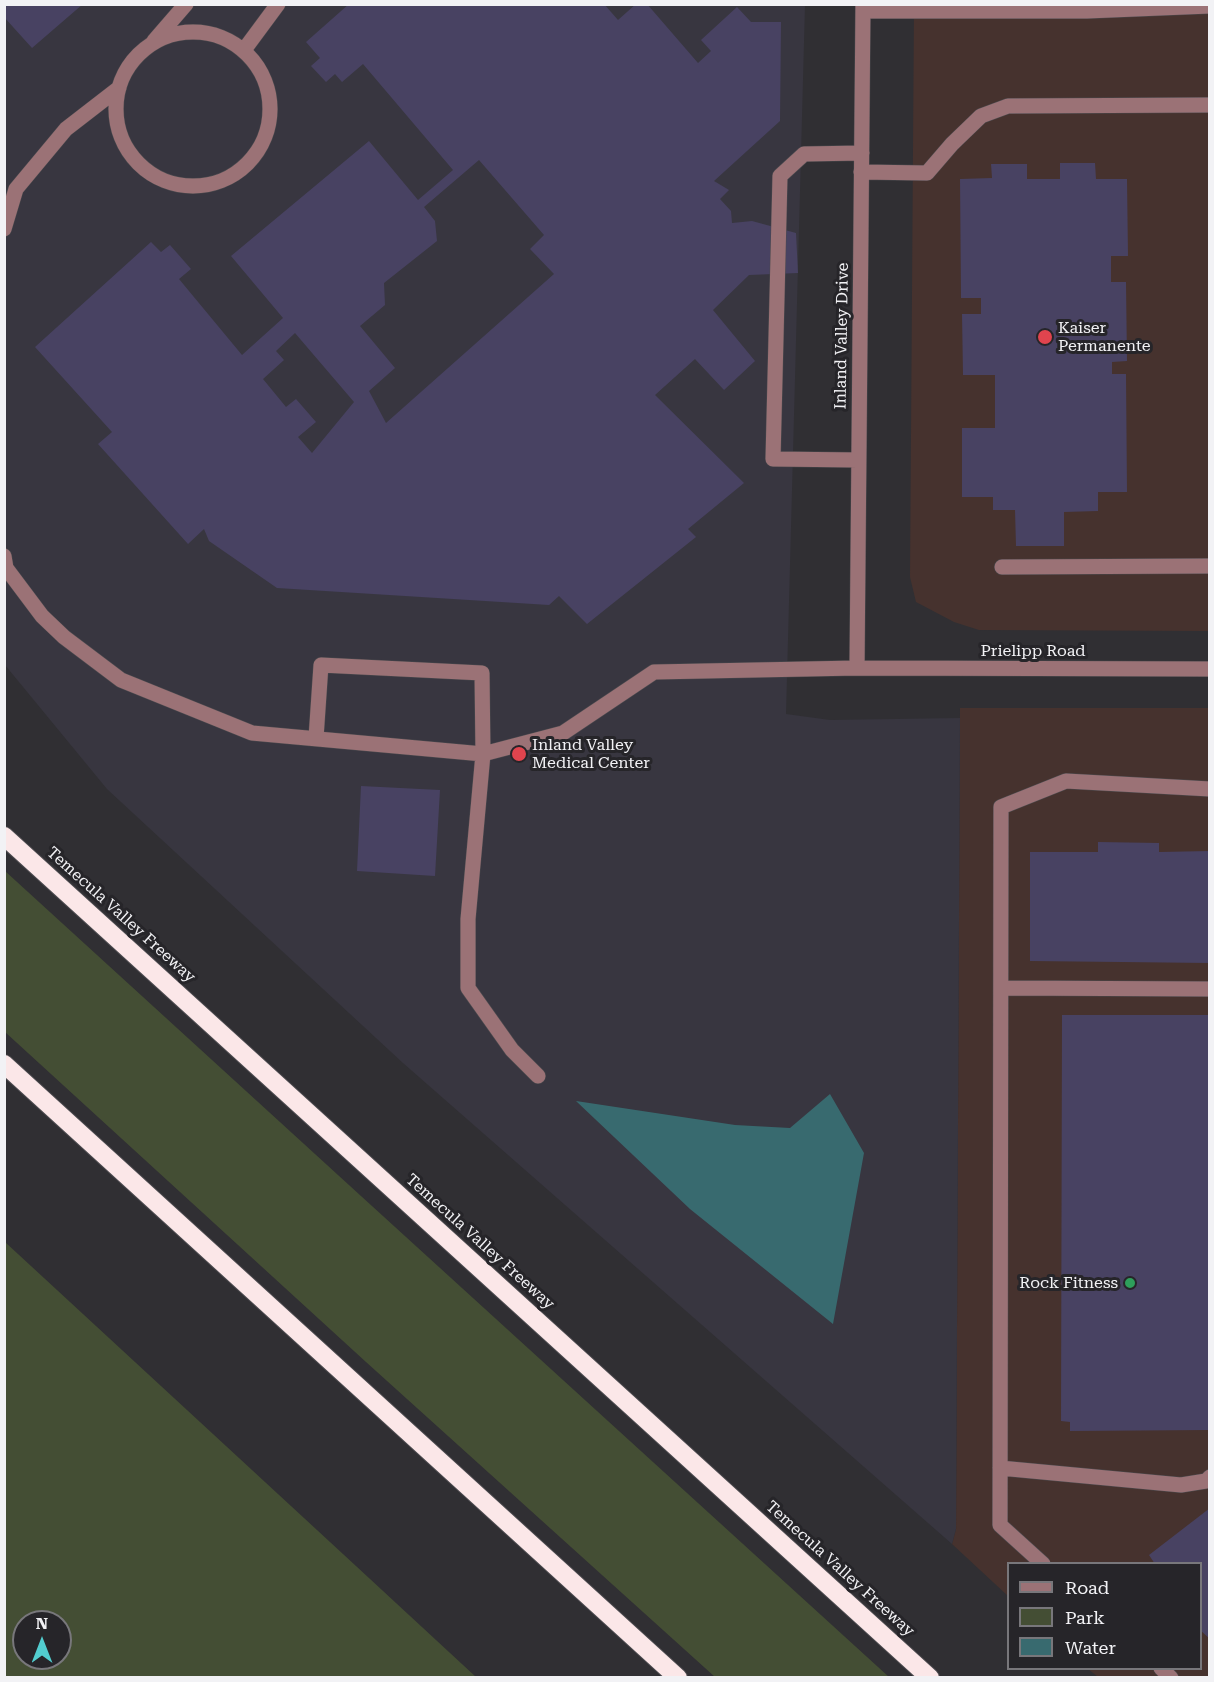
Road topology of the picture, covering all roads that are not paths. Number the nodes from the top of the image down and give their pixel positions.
1 (186, 4) edge
2 (278, 4) edge
3 (1209, 6) edge
4 (863, 8) edge
5 (1076, 8) edge
6 (152, 44) junction
7 (244, 50) junction
8 (119, 88) junction
9 (1209, 105) edge
10 (862, 153) junction
11 (861, 172) junction
12 (4, 229) edge
13 (858, 460) junction
14 (4, 556) edge
15 (1209, 566) edge
16 (1002, 567) dead end
17 (857, 669) junction
18 (1209, 669) edge
19 (316, 738) junction
20 (483, 754) junction
21 (1209, 789) edge
22 (4, 836) edge
23 (1001, 988) junction
24 (1209, 988) edge
25 (4, 1064) edge
26 (538, 1076) dead end
27 (1000, 1468) junction
28 (1209, 1477) edge
29 (1042, 1562) edge
30 (678, 1677) edge
31 (930, 1677) edge

1 - 6 street
2 - 7 street
3 - 5 street
4 - 5 street
4 - 10 street, Inland Valley Drive
6 - 7 street
6 - 8 street
7 - 8 street
8 - 12 street
9 - 11 street
10 - 11 street, Inland Valley Drive
10 - 13 street
11 - 13 street, Inland Valley Drive
13 - 17 street, Inland Valley Drive
14 - 19 street
15 - 16 street
17 - 18 street, Prielipp Road
17 - 20 street, Prielipp Road
19 - 20 street
19 - 20 street
20 - 26 street
21 - 23 street
22 - 31 highway, Temecula Valley Freeway
23 - 24 street
23 - 27 street
25 - 30 highway
27 - 28 street
27 - 29 street

